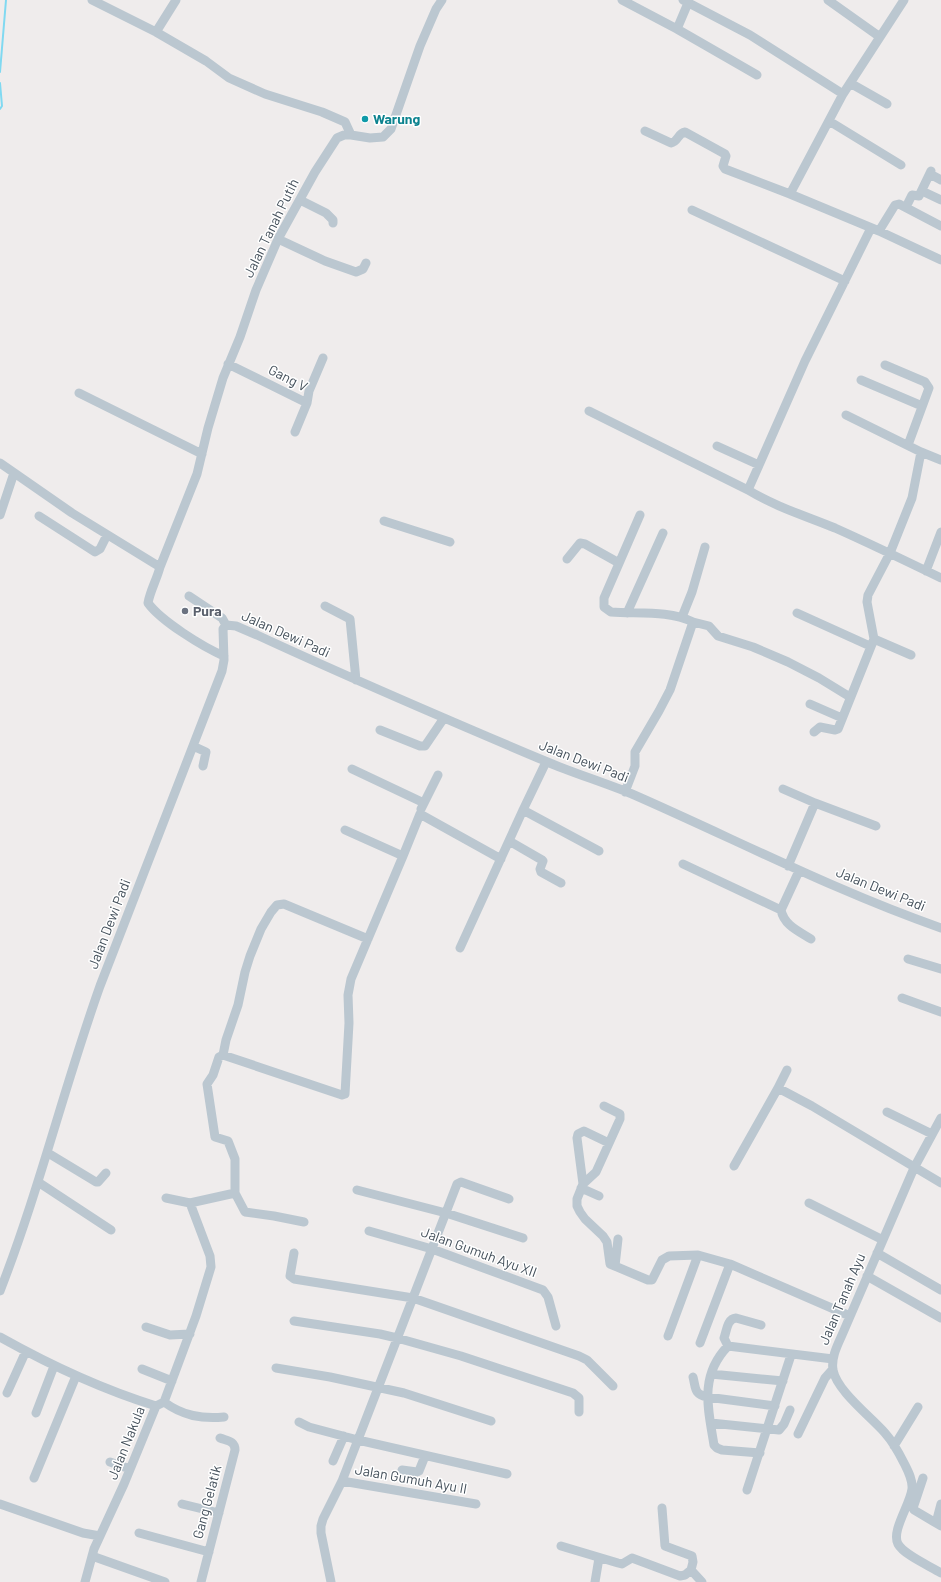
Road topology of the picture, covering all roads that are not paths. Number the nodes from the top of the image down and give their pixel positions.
1 (92, 0) edge
2 (176, 0) edge
3 (442, 0) edge
4 (622, 0) edge
5 (828, 0) edge
6 (904, 0) edge
7 (686, 1) edge
8 (677, 29) junction
9 (156, 32) junction
10 (880, 37) junction
11 (758, 75) dead end
12 (850, 83) junction
13 (843, 94) junction
14 (887, 104) dead end
15 (829, 122) junction
16 (645, 131) dead end
17 (351, 134) junction
18 (901, 165) dead end
19 (941, 180) edge
20 (922, 191) junction
21 (790, 194) junction
22 (300, 200) junction
23 (941, 200) edge
24 (906, 207) junction
25 (692, 210) dead end
26 (333, 223) dead end
27 (941, 226) edge
28 (875, 229) junction
29 (278, 239) junction
30 (941, 260) edge
31 (366, 263) dead end
32 (845, 281) junction
33 (323, 358) dead end
34 (228, 364) junction
35 (885, 365) dead end
36 (861, 380) dead end
37 (79, 393) dead end
38 (307, 403) junction
39 (922, 406) junction
40 (589, 411) dead end
41 (846, 415) dead end
42 (295, 432) dead end
43 (908, 445) junction
44 (718, 446) dead end
45 (921, 452) junction
46 (202, 454) junction
47 (941, 460) edge
48 (0, 463) edge
49 (759, 465) junction
50 (14, 473) junction
51 (748, 490) junction
52 (0, 515) edge
53 (640, 515) dead end
54 (39, 516) dead end
55 (384, 521) dead end
56 (941, 532) edge
57 (663, 533) dead end
58 (107, 535) junction
59 (450, 542) dead end
60 (705, 547) dead end
61 (890, 553) junction
62 (567, 559) dead end
63 (619, 563) junction
64 (160, 567) junction
65 (926, 571) junction
66 (941, 578) edge
67 (189, 596) dead end
68 (325, 606) dead end
69 (627, 613) junction
70 (797, 613) dead end
71 (682, 617) junction
72 (694, 622) junction
73 (226, 625) junction
74 (872, 643) junction
75 (911, 655) dead end
76 (224, 656) junction
77 (354, 680) junction
78 (850, 697) junction
79 (810, 704) dead end
80 (444, 718) junction
81 (842, 718) junction
82 (380, 730) dead end
83 (814, 732) dead end
84 (193, 746) junction
85 (546, 762) junction
86 (203, 766) dead end
87 (352, 769) dead end
88 (438, 775) dead end
89 (783, 788) dead end
90 (629, 793) junction
91 (424, 803) junction
92 (815, 803) junction
93 (523, 810) junction
94 (420, 814) junction
95 (876, 826) dead end
96 (345, 830) dead end
97 (509, 841) junction
98 (598, 851) dead end
99 (403, 856) junction
100 (501, 859) junction
101 (683, 864) dead end
102 (788, 866) junction
103 (799, 871) junction
104 (561, 883) dead end
105 (781, 910) junction
106 (941, 928) edge
107 (368, 939) junction
108 (811, 939) dead end
109 (460, 948) dead end
110 (908, 959) dead end
111 (941, 969) edge
112 (902, 998) dead end
113 (941, 1012) edge
114 (222, 1055) junction
115 (787, 1070) dead end
116 (778, 1088) junction
117 (604, 1106) dead end
118 (887, 1112) dead end
119 (941, 1118) edge
120 (932, 1134) junction
121 (610, 1143) junction
122 (48, 1153) junction
123 (734, 1166) dead end
124 (914, 1168) junction
125 (106, 1173) dead end
126 (38, 1182) junction
127 (941, 1183) edge
128 (582, 1186) junction
129 (357, 1190) dead end
130 (235, 1193) junction
131 (599, 1196) dead end
132 (166, 1198) dead end
133 (509, 1199) dead end
134 (193, 1202) junction
135 (809, 1203) dead end
136 (446, 1213) junction
137 (304, 1222) dead end
138 (112, 1230) dead end
139 (369, 1231) dead end
140 (523, 1238) dead end
141 (618, 1239) dead end
142 (883, 1240) junction
143 (432, 1249) junction
144 (294, 1253) dead end
145 (877, 1253) junction
146 (698, 1255) junction
147 (730, 1264) junction
148 (615, 1266) junction
149 (867, 1276) junction
150 (1, 1289) edge
151 (941, 1290) edge
152 (413, 1298) junction
153 (850, 1316) junction
154 (941, 1318) edge
155 (294, 1321) dead end
156 (761, 1325) dead end
157 (556, 1326) dead end
158 (146, 1327) dead end
159 (190, 1334) junction
160 (668, 1336) dead end
161 (0, 1337) edge
162 (397, 1338) junction
163 (700, 1343) dead end
164 (728, 1346) junction
165 (26, 1351) junction
166 (791, 1355) junction
167 (833, 1359) junction
168 (54, 1366) junction
169 (276, 1368) dead end
170 (142, 1369) dead end
171 (833, 1369) junction
172 (711, 1374) junction
173 (76, 1376) junction
174 (693, 1377) dead end
175 (172, 1381) junction
176 (783, 1381) junction
177 (613, 1386) dead end
178 (379, 1388) junction
179 (7, 1393) dead end
180 (707, 1397) junction
181 (160, 1404) junction
182 (775, 1406) junction
183 (918, 1407) dead end
184 (790, 1410) dead end
185 (579, 1412) dead end
186 (36, 1413) dead end
187 (224, 1417) dead end
188 (491, 1421) dead end
189 (299, 1422) dead end
190 (711, 1423) junction
191 (768, 1429) junction
192 (798, 1434) dead end
193 (344, 1436) junction
194 (220, 1438) dead end
195 (358, 1440) junction
196 (894, 1446) junction
197 (760, 1453) junction
198 (424, 1456) junction
199 (333, 1461) dead end
200 (110, 1462) dead end
201 (130, 1469) junction
202 (402, 1470) dead end
203 (507, 1474) dead end
204 (34, 1478) dead end
205 (923, 1478) dead end
206 (342, 1481) junction
207 (748, 1490) dead end
208 (0, 1504) edge
209 (182, 1504) dead end
210 (476, 1504) dead end
211 (941, 1504) edge
212 (662, 1508) dead end
213 (219, 1513) junction
214 (938, 1525) edge
215 (139, 1533) dead end
216 (100, 1536) junction
217 (561, 1546) dead end
218 (209, 1552) junction
219 (92, 1556) junction
220 (599, 1558) junction
221 (690, 1570) junction
222 (941, 1573) edge
223 (85, 1582) edge
224 (165, 1582) edge
225 (201, 1582) edge
226 (331, 1582) edge
227 (595, 1582) edge
228 (702, 1582) edge

1 - 9 street
2 - 9 street
3 - 17 street
4 - 8 street
5 - 10 street
6 - 10 street
7 - 8 street
7 - 13 street
8 - 11 street
9 - 17 street
10 - 12 street
12 - 13 street
12 - 14 street
13 - 15 street
15 - 18 street
15 - 21 street
16 - 21 street
17 - 22 street, Jalan Tanah Putih
19 - 20 street
20 - 23 street
20 - 24 street
21 - 28 street
22 - 26 street
22 - 29 street, Jalan Tanah Putih
24 - 27 street
24 - 28 street
25 - 32 street
28 - 30 street
28 - 32 street
29 - 31 street
29 - 34 street, Jalan Tanah Putih
32 - 49 street
33 - 38 street
34 - 38 street, Gang V
34 - 46 street, Jalan Tanah Putih
35 - 39 street
36 - 39 street
37 - 46 street
38 - 42 street, Gang V
39 - 43 street
40 - 51 street
41 - 43 street
43 - 45 street
44 - 49 street
45 - 47 street
45 - 61 street
46 - 64 street, Jalan Tanah Putih
48 - 50 street
49 - 51 street
50 - 52 street
50 - 58 street
51 - 61 street
53 - 63 street
54 - 58 street
55 - 59 street
56 - 65 street
57 - 69 street
58 - 64 street
60 - 71 street
61 - 65 street
61 - 74 street
62 - 63 street
63 - 69 street
64 - 76 street, Jalan Tanah Putih
65 - 66 street
67 - 73 street
68 - 77 street
69 - 71 street
70 - 74 street
71 - 72 street
72 - 78 street
72 - 90 street
73 - 76 street, Jalan Dewi Padi
73 - 77 street, Jalan Dewi Padi
74 - 75 street
74 - 78 street
76 - 84 street, Jalan Dewi Padi
77 - 80 street, Jalan Dewi Padi
78 - 81 street
79 - 81 street
80 - 82 street
80 - 85 street, Jalan Dewi Padi
81 - 83 street
84 - 86 street
84 - 122 street, Jalan Dewi Padi
85 - 90 street, Jalan Dewi Padi
85 - 93 street
87 - 91 street
88 - 91 street
89 - 92 street
90 - 102 street, Jalan Dewi Padi
91 - 94 street
92 - 95 street
92 - 102 street
93 - 97 street
93 - 98 street
94 - 99 street
94 - 100 street
96 - 99 street
97 - 100 street
97 - 104 street
99 - 107 street
100 - 109 street
101 - 105 street
102 - 103 street, Jalan Dewi Padi
103 - 105 street
103 - 106 street, Jalan Dewi Padi
105 - 108 street
107 - 114 street
107 - 114 street
110 - 111 street
112 - 113 street
114 - 130 street
115 - 116 street
116 - 123 street
116 - 124 street
117 - 121 street
118 - 120 street
119 - 120 street, Jalan Tanah Ayu
120 - 124 street, Jalan Tanah Ayu
121 - 128 street
121 - 128 street
122 - 125 street
122 - 126 street, Jalan Dewi Padi
124 - 127 street
124 - 142 street, Jalan Tanah Ayu
126 - 138 street
126 - 150 street, Jalan Dewi Padi
128 - 131 street
128 - 148 street
129 - 136 street
130 - 134 street
130 - 137 street
132 - 134 street
133 - 136 street
134 - 159 street
135 - 142 street
136 - 140 street
136 - 143 street
139 - 143 street, Jalan Gumuh Ayu XII
141 - 148 street
142 - 145 street, Jalan Tanah Ayu
143 - 152 street
143 - 157 street, Jalan Gumuh Ayu XII
144 - 152 street
145 - 149 street, Jalan Tanah Ayu
145 - 151 street
146 - 147 street
146 - 148 street
146 - 160 street
147 - 153 street
147 - 163 street
149 - 153 street, Jalan Tanah Ayu
149 - 154 street
152 - 162 street
152 - 177 street
153 - 167 street, Jalan Tanah Ayu
155 - 162 street
156 - 164 street
158 - 159 street
159 - 175 street
161 - 165 street, Jalan Nakula
162 - 178 street
162 - 185 street
164 - 166 street
164 - 172 street
165 - 168 street, Jalan Nakula
165 - 179 street
166 - 167 street
166 - 176 street
167 - 171 street, Jalan Tanah Ayu
168 - 173 street, Jalan Nakula
168 - 186 street
169 - 178 street
170 - 175 street
171 - 192 street
171 - 196 street, Jalan Tanah Ayu
172 - 176 street
172 - 180 street
173 - 181 street, Jalan Nakula
173 - 204 street
174 - 180 street
175 - 181 street
176 - 182 street
178 - 188 street
178 - 195 street
180 - 182 street
180 - 190 street
181 - 187 street
181 - 201 street, Jalan Nakula
182 - 191 street
183 - 196 street
184 - 191 street
189 - 193 street
190 - 191 street
190 - 197 street
191 - 197 street
193 - 195 street
193 - 199 street
194 - 213 street, Gang Gelatik
195 - 198 street
195 - 206 street
196 - 222 street, Jalan Tanah Ayu
197 - 207 street
198 - 202 street
198 - 203 street
200 - 201 street
201 - 216 street, Jalan Nakula
205 - 214 street
206 - 210 street, Jalan Gumuh Ayu II
206 - 226 street
208 - 216 street
209 - 213 street
211 - 214 street
212 - 221 street
213 - 218 street, Gang Gelatik
215 - 218 street
216 - 219 street, Jalan Nakula
217 - 220 street
218 - 225 street, Gang Gelatik
219 - 223 street, Jalan Nakula
219 - 224 street
220 - 221 street
220 - 227 street
221 - 228 street

